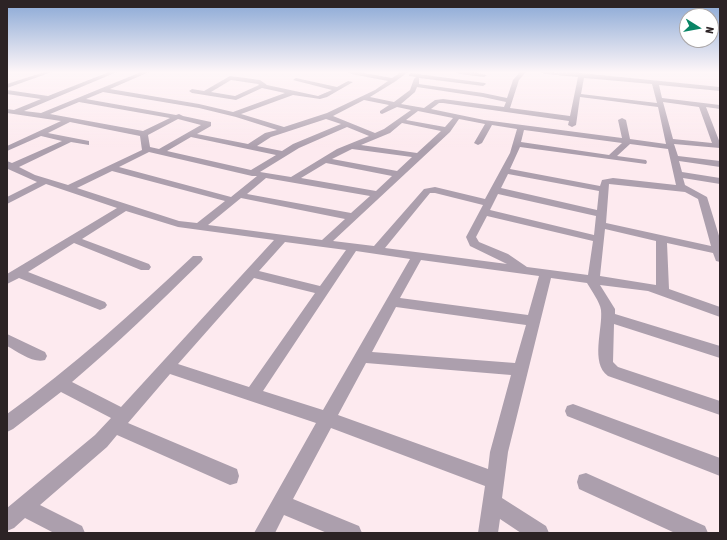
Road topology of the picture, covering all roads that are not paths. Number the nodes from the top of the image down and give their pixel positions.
1 (43, 97) edge
2 (85, 97) edge
3 (147, 97) edge
4 (215, 97) edge
5 (280, 97) edge
6 (405, 97) edge
7 (458, 97) edge
8 (494, 97) edge
9 (510, 97) edge
10 (577, 97) edge
11 (600, 97) edge
12 (659, 97) edge
13 (48, 98) joint
14 (363, 98) joint
15 (78, 100) junction
16 (509, 101) junction
17 (453, 102) junction
18 (661, 103) junction
19 (395, 105) junction
20 (702, 105) junction
21 (199, 106) junction
22 (720, 107) edge
23 (416, 109) junction
24 (7, 111) edge
25 (425, 111) junction
26 (507, 111) junction
27 (15, 112) junction
28 (382, 112) dead end
29 (234, 114) junction
30 (7, 115) edge
31 (42, 115) junction
32 (326, 116) junction
33 (177, 117) junction
34 (457, 117) junction
35 (573, 119) junction
36 (622, 120) dead end
37 (67, 121) junction
38 (400, 121) junction
39 (489, 123) junction
40 (348, 124) junction
41 (521, 128) junction
42 (285, 130) junction
43 (447, 130) junction
44 (41, 134) junction
45 (144, 134) junction
46 (570, 134) junction
47 (191, 135) junction
48 (375, 136) junction
49 (70, 140) junction
50 (627, 142) junction
51 (86, 143) dead end
52 (478, 143) dead end
53 (517, 144) junction
54 (671, 144) junction
55 (351, 146) junction
56 (718, 146) edge
57 (250, 147) junction
58 (7, 149) edge
59 (147, 149) junction
60 (160, 152) junction
61 (283, 154) junction
62 (419, 156) junction
63 (611, 157) junction
64 (674, 158) junction
65 (325, 160) junction
66 (643, 162) dead end
67 (720, 164) edge
68 (9, 166) edge
69 (111, 168) junction
70 (505, 171) junction
71 (252, 173) junction
72 (399, 174) junction
73 (678, 174) junction
74 (264, 175) junction
75 (292, 180) junction
76 (45, 181) junction
77 (720, 182) edge
78 (603, 188) junction
79 (68, 189) junction
80 (685, 189) junction
81 (495, 190) junction
82 (377, 194) junction
83 (235, 198) junction
84 (7, 201) edge
85 (124, 207) junction
86 (486, 207) junction
87 (353, 217) junction
88 (600, 219) junction
89 (715, 224) edge
90 (199, 227) junction
91 (282, 238) junction
92 (661, 238) junction
93 (73, 239) junction
94 (598, 239) junction
95 (324, 244) junction
96 (353, 248) junction
97 (376, 251) junction
98 (719, 255) edge
99 (417, 256) junction
100 (197, 259) dead end
101 (145, 267) dead end
102 (527, 271) junction
103 (18, 273) junction
104 (546, 273) junction
105 (251, 274) junction
106 (592, 279) junction
107 (7, 280) edge
108 (323, 291) junction
109 (663, 292) junction
110 (392, 302) junction
111 (100, 305) dead end
112 (720, 312) edge
113 (608, 317) junction
114 (534, 321) junction
115 (7, 340) edge
116 (720, 352) edge
117 (40, 356) dead end
118 (361, 357) junction
119 (167, 368) junction
120 (521, 370) junction
121 (59, 383) junction
122 (252, 395) junction
123 (720, 408) edge
124 (573, 411) dead end
125 (327, 419) junction
126 (119, 421) junction
127 (7, 424) edge
128 (720, 467) edge
129 (230, 476) dead end
130 (495, 481) junction
131 (586, 482) dead end
132 (492, 503) junction
133 (280, 504) junction
134 (23, 507) junction
135 (7, 521) edge
136 (75, 533) edge
137 (264, 533) edge
138 (352, 533) edge
139 (488, 533) edge
140 (539, 533) edge
141 (698, 533) edge

1 - 13 street
2 - 15 street
3 - 21 street
4 - 21 street
5 - 29 street
6 - 19 street
7 - 17 street
8 - 16 street
9 - 16 street
10 - 35 street
11 - 18 street
12 - 18 street
13 - 27 street
14 - 19 street
14 - 32 street
15 - 31 street
15 - 33 street
16 - 26 street
17 - 25 street
17 - 26 street
18 - 20 street
18 - 54 street
19 - 23 street
19 - 28 street
20 - 22 street
20 - 56 street
21 - 29 street
21 - 33 street
23 - 25 street
23 - 38 street
24 - 27 street
25 - 34 street
26 - 35 street
27 - 30 street
27 - 31 street
29 - 42 street
31 - 37 street
32 - 40 street
32 - 42 street
33 - 45 street
33 - 47 street
34 - 39 street
34 - 43 street
35 - 46 street
36 - 50 street
37 - 44 street
37 - 45 street
38 - 43 street
38 - 48 street
39 - 41 street
39 - 52 street
40 - 48 street
40 - 61 street
41 - 46 street
41 - 53 street
42 - 57 street
43 - 62 street
44 - 49 street
44 - 58 street
45 - 59 street
46 - 50 street
47 - 57 street
47 - 60 street
48 - 55 street
49 - 51 street
49 - 68 street
50 - 54 street
50 - 63 street
53 - 63 street
53 - 70 street
54 - 56 street
54 - 64 street
55 - 62 street
55 - 65 street
57 - 61 street
59 - 60 street
59 - 69 street
60 - 71 street
61 - 71 street
62 - 72 street
63 - 66 street
64 - 67 street
64 - 73 street
65 - 72 street
65 - 75 street
68 - 76 street
69 - 79 street
69 - 83 street
70 - 78 street
70 - 81 street
71 - 74 street
72 - 82 street
73 - 77 street
73 - 80 street
74 - 75 street
74 - 83 street
75 - 82 street
76 - 79 street
76 - 84 street
78 - 80 street
78 - 88 street
79 - 85 street
80 - 89 street
81 - 86 street
81 - 88 street
82 - 87 street
83 - 87 street
83 - 90 street
85 - 90 street
85 - 93 street
86 - 94 street
86 - 97 street
86 - 102 street
87 - 95 street
88 - 92 street
88 - 94 street
89 - 98 street
90 - 91 street
91 - 95 street
91 - 105 street
92 - 98 street
92 - 109 street
93 - 101 street
93 - 103 street
94 - 106 street
95 - 96 street
96 - 97 street
96 - 108 street
97 - 99 street
99 - 102 street
99 - 110 street
100 - 121 street
102 - 104 street
103 - 107 street
103 - 111 street
104 - 106 street
104 - 114 street
105 - 108 street
105 - 119 street
106 - 109 street
106 - 113 street
108 - 122 street
109 - 112 street
110 - 114 street
110 - 118 street
113 - 116 street
113 - 123 street
114 - 120 street
115 - 117 street
118 - 120 street
118 - 125 street
119 - 122 street
119 - 126 street
120 - 130 street
121 - 126 street
121 - 127 street
122 - 125 street
124 - 128 street
125 - 130 street
125 - 133 street
126 - 129 street
126 - 134 street
130 - 132 street
131 - 141 street
132 - 139 street
132 - 140 street
133 - 137 street
133 - 138 street
134 - 135 street
134 - 136 street

